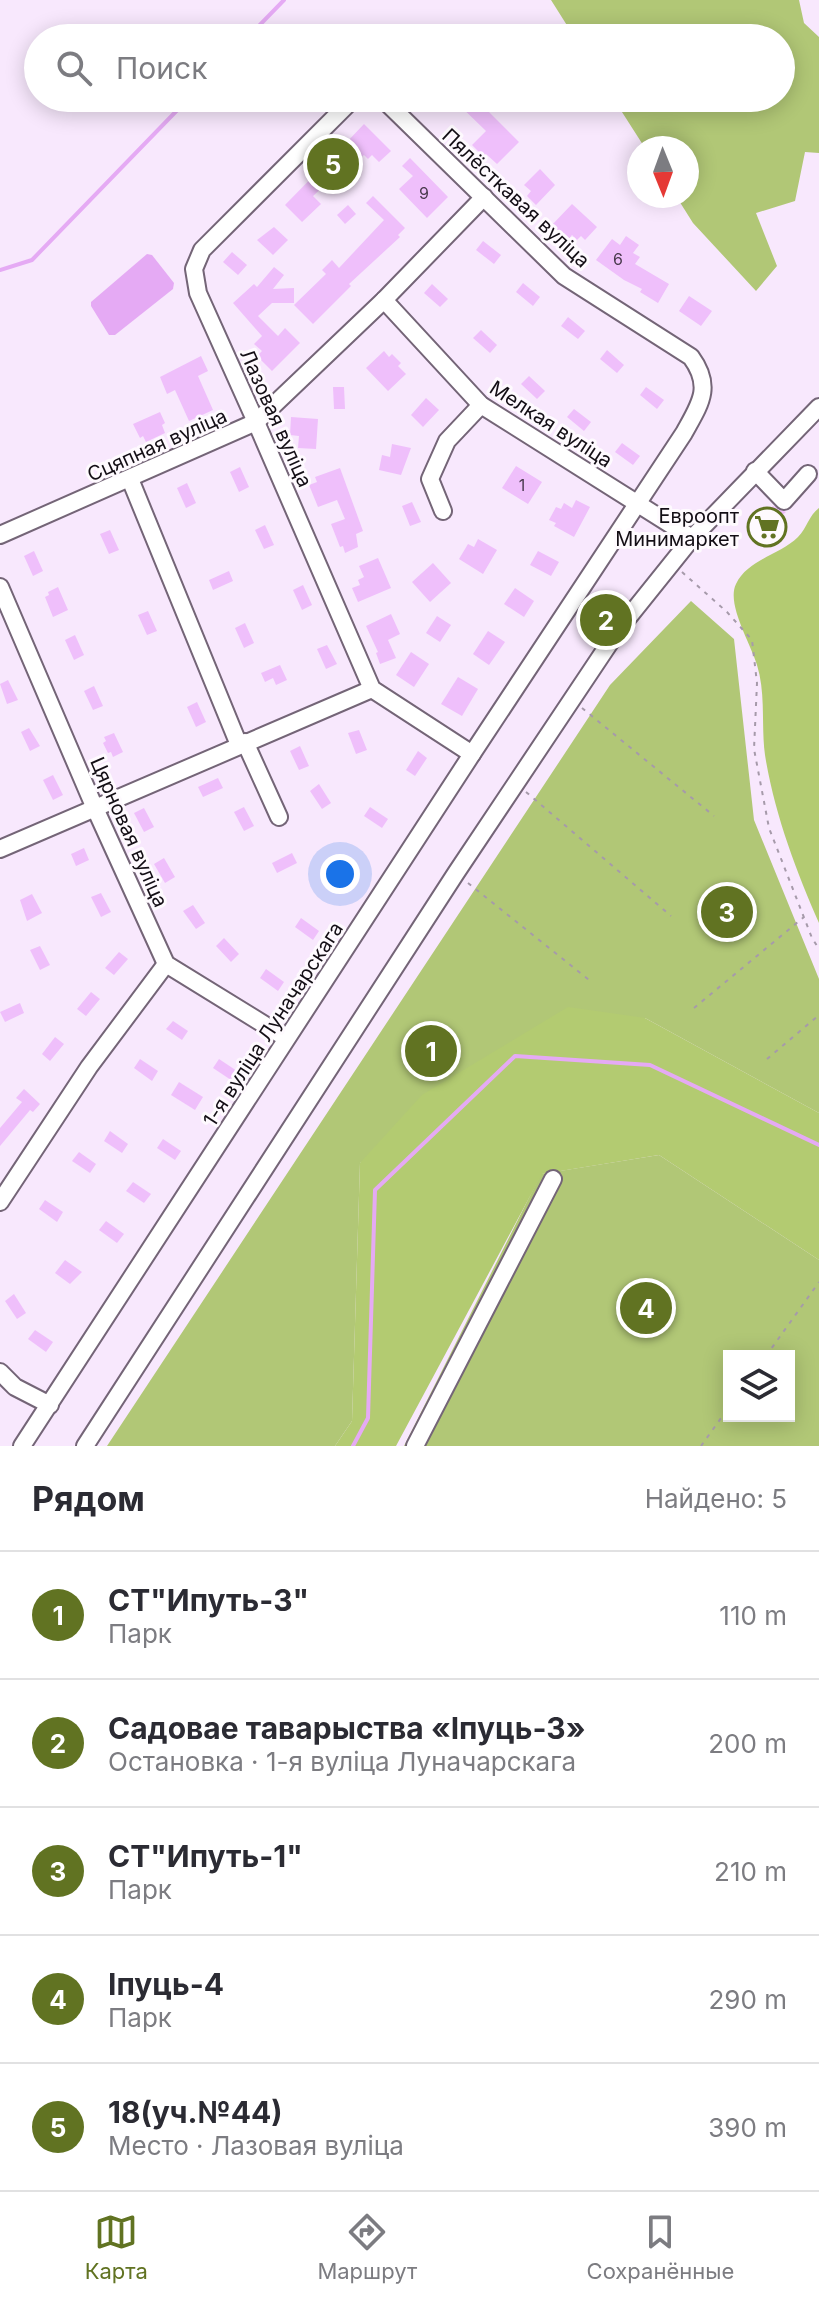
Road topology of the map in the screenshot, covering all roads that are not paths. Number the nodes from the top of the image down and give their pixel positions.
1 (340, 112) edge
2 (396, 112) edge
3 (484, 197) junction
4 (384, 300) junction
5 (702, 377) joint
6 (481, 405) junction
7 (819, 407) edge
8 (256, 422) junction
9 (755, 471) junction
10 (808, 474) dead end
11 (130, 479) junction
12 (637, 504) junction
13 (443, 511) dead end
14 (0, 535) edge
15 (692, 538) junction
16 (0, 587) edge
17 (372, 689) junction
18 (242, 743) junction
19 (472, 754) junction
20 (94, 806) junction
21 (279, 817) dead end
22 (0, 849) edge
23 (166, 964) junction
24 (286, 1038) junction
25 (553, 1179) dead end
26 (0, 1202) edge
27 (0, 1372) edge
28 (50, 1405) junction
29 (22, 1446) edge
30 (85, 1446) edge
31 (415, 1446) edge

1 - 8 street, Лазовая вуліца
2 - 3 street, Пялёсткавая вуліца
3 - 4 street, Сцяпная вуліца
3 - 5 street, Пялёсткавая вуліца
4 - 6 street, Мелкая вуліца
4 - 8 street, Сцяпная вуліца
5 - 12 street, 1-я вуліца Луначарскага
6 - 12 street, Мелкая вуліца
6 - 13 street
7 - 9 street
8 - 11 street, Сцяпная вуліца
8 - 17 street, Лазовая вуліца
9 - 10 street
9 - 15 street
11 - 14 street, Сцяпная вуліца
11 - 18 street
12 - 15 street, Мелкая вуліца
12 - 19 street, 1-я вуліца Луначарскага
15 - 30 street
16 - 20 street, Цярновая вуліца
17 - 18 street
17 - 19 street
18 - 20 street
18 - 21 street
19 - 24 street, 1-я вуліца Луначарскага
20 - 22 street
20 - 23 street, Цярновая вуліца
23 - 24 street
23 - 26 street
24 - 28 street, 1-я вуліца Луначарскага
25 - 31 street
27 - 28 street
28 - 29 street, 1-я вуліца Луначарскага

